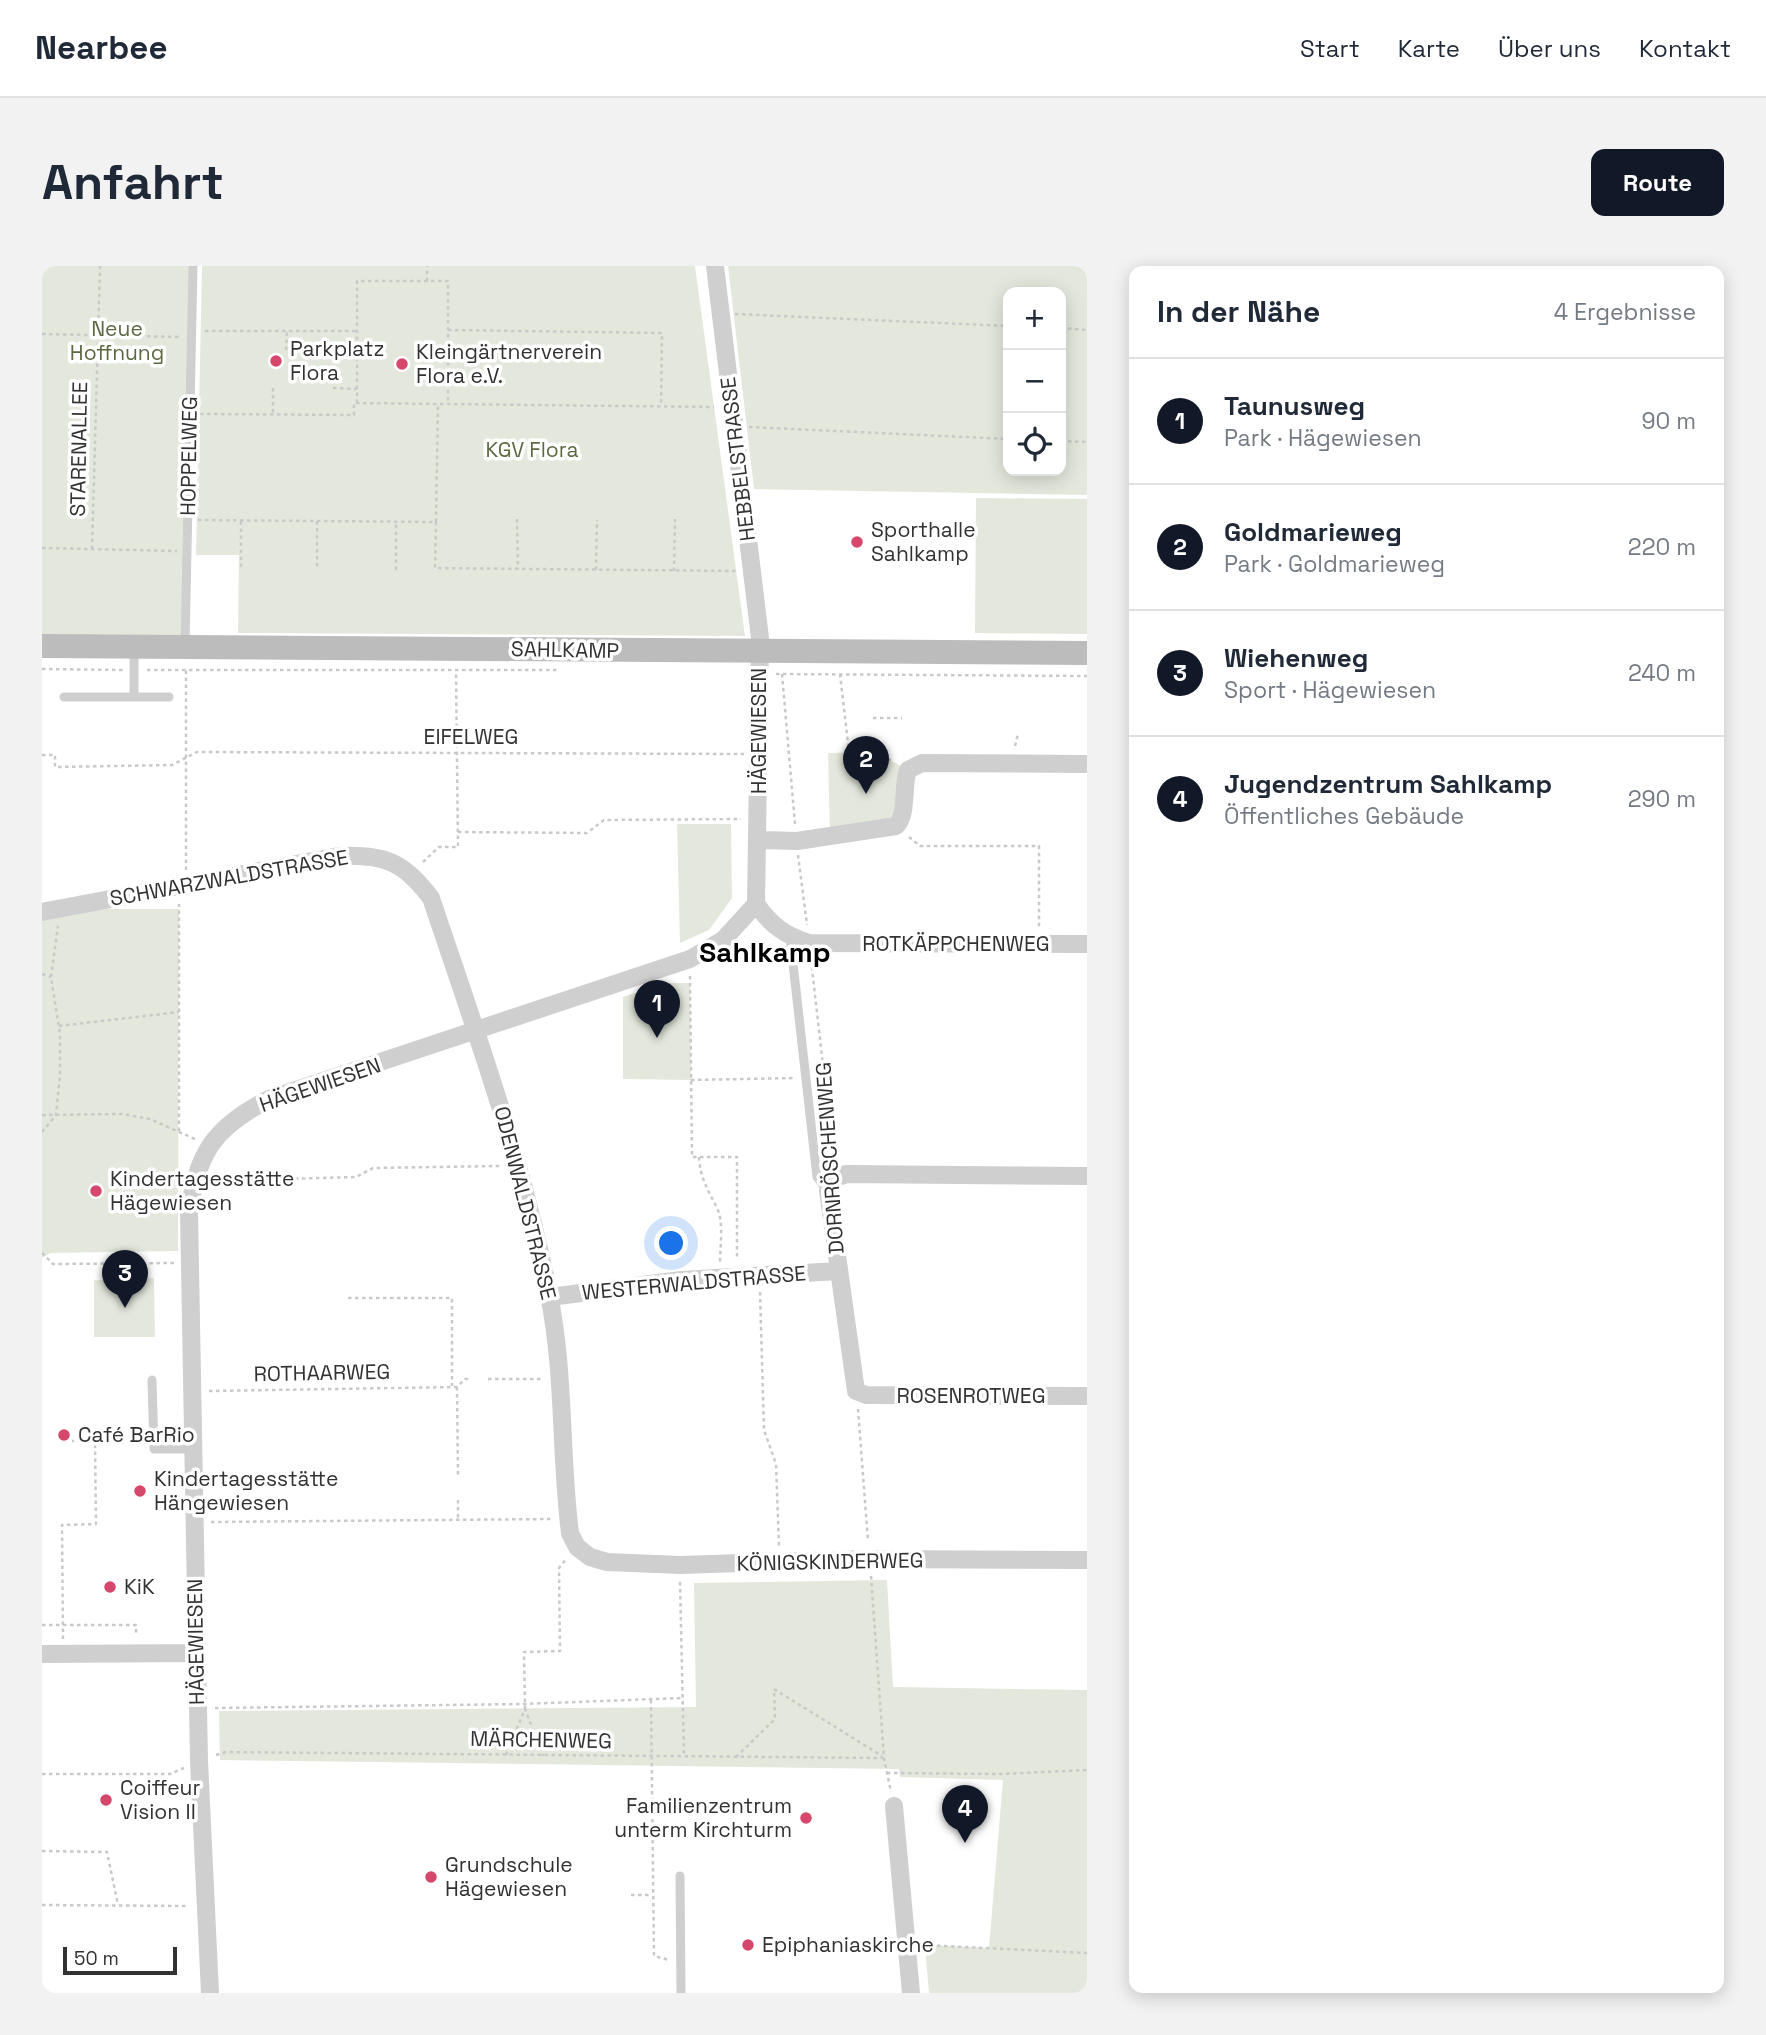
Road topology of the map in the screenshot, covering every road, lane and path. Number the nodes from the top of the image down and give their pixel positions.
1 (100, 266) edge
2 (193, 266) edge
3 (427, 266) edge
4 (715, 266) edge
5 (427, 281) junction
6 (720, 313) junction
7 (1003, 326) edge
8 (1066, 328) edge
9 (448, 330) junction
10 (1087, 330) edge
11 (205, 331) dead end
12 (287, 331) junction
13 (357, 331) junction
14 (42, 334) edge
15 (98, 335) junction
16 (191, 338) junction
17 (286, 350) dead end
18 (273, 388) dead end
19 (333, 388) dead end
20 (357, 389) junction
21 (357, 403) junction
22 (438, 404) junction
23 (448, 404) junction
24 (661, 406) junction
25 (732, 407) junction
26 (190, 414) junction
27 (273, 414) junction
28 (734, 427) junction
29 (1003, 439) edge
30 (1066, 441) edge
31 (1087, 442) edge
32 (517, 519) dead end
33 (675, 519) dead end
34 (188, 520) junction
35 (242, 520) junction
36 (597, 520) dead end
37 (317, 521) junction
38 (396, 522) junction
39 (436, 522) junction
40 (42, 548) edge
41 (92, 549) junction
42 (187, 551) junction
43 (241, 567) dead end
44 (317, 569) dead end
45 (518, 569) junction
46 (396, 570) dead end
47 (596, 570) junction
48 (674, 570) junction
49 (751, 570) junction
50 (42, 646) edge
51 (1087, 653) edge
52 (134, 658) junction
53 (186, 658) junction
54 (759, 662) junction
55 (42, 669) edge
56 (565, 670) dead end
57 (456, 671) junction
58 (782, 674) junction
59 (840, 674) junction
60 (1087, 676) edge
61 (64, 696) dead end
62 (134, 697) junction
63 (169, 697) dead end
64 (873, 718) dead end
65 (902, 718) dead end
66 (456, 752) junction
67 (759, 754) junction
68 (42, 755) edge
69 (186, 759) junction
70 (1087, 764) edge
71 (908, 770) junction
72 (758, 819) junction
73 (895, 826) junction
74 (458, 832) junction
75 (758, 840) junction
76 (797, 841) junction
77 (412, 873) junction
78 (183, 886) junction
79 (756, 904) junction
80 (50, 910) edge
81 (1039, 930) dead end
82 (790, 937) junction
83 (809, 943) junction
84 (1087, 944) edge
85 (690, 959) junction
86 (42, 974) edge
87 (51, 977) junction
88 (179, 1012) junction
89 (59, 1026) junction
90 (477, 1032) junction
91 (806, 1078) junction
92 (825, 1078) junction
93 (691, 1080) junction
94 (42, 1115) edge
95 (56, 1115) junction
96 (179, 1131) junction
97 (42, 1132) edge
98 (209, 1147) junction
99 (699, 1157) junction
100 (519, 1165) junction
101 (1087, 1176) edge
102 (194, 1181) junction
103 (830, 1185) junction
104 (42, 1252) edge
105 (189, 1263) junction
106 (839, 1270) junction
107 (760, 1275) junction
108 (729, 1277) junction
109 (550, 1297) junction
110 (348, 1298) dead end
111 (560, 1378) junction
112 (471, 1379) dead end
113 (488, 1379) dead end
114 (152, 1380) dead end
115 (455, 1387) junction
116 (191, 1391) junction
117 (856, 1391) joint
118 (1087, 1396) edge
119 (72, 1441) dead end
120 (192, 1449) junction
121 (458, 1475) dead end
122 (458, 1500) dead end
123 (568, 1519) junction
124 (458, 1520) junction
125 (194, 1522) junction
126 (577, 1547) junction
127 (1087, 1560) edge
128 (780, 1564) junction
129 (680, 1566) junction
130 (62, 1624) junction
131 (42, 1625) edge
132 (135, 1653) junction
133 (196, 1653) junction
134 (42, 1654) edge
135 (681, 1698) junction
136 (651, 1700) junction
137 (524, 1706) junction
138 (197, 1709) junction
139 (506, 1755) junction
140 (543, 1756) junction
141 (651, 1757) junction
142 (684, 1757) junction
143 (736, 1758) junction
144 (884, 1758) junction
145 (198, 1761) junction
146 (1087, 1770) edge
147 (887, 1773) junction
148 (42, 1774) edge
149 (894, 1806) joint
150 (42, 1851) edge
151 (680, 1876) dead end
152 (631, 1895) dead end
153 (653, 1895) junction
154 (42, 1905) edge
155 (118, 1905) junction
156 (206, 1906) junction
157 (905, 1947) junction
158 (1087, 1953) edge
159 (671, 1961) dead end
160 (210, 1993) edge
161 (681, 1993) edge
162 (911, 1993) edge

1 - 15 path, STARENALLEE
2 - 16 lane, HOPPELWEG
3 - 5 path
4 - 6 street, HEBBELSTRASSE
5 - 9 path
5 - 13 path
6 - 7 path
6 - 25 street, HEBBELSTRASSE
8 - 10 path
9 - 23 path
9 - 24 path
11 - 12 path
12 - 13 path
12 - 17 path
13 - 20 path
14 - 15 path
15 - 16 path
15 - 41 path, STARENALLEE
16 - 26 lane, HOPPELWEG
18 - 27 path
19 - 20 path
20 - 21 path
21 - 22 path
21 - 27 path
22 - 23 path
22 - 39 path
23 - 24 path
24 - 25 path
25 - 28 street, HEBBELSTRASSE
26 - 27 path
26 - 34 lane, HOPPELWEG
28 - 29 path
28 - 49 street, HEBBELSTRASSE
30 - 31 path
32 - 45 path
33 - 48 path
34 - 35 path
34 - 42 lane, HOPPELWEG
35 - 37 path
35 - 43 path
36 - 47 path
37 - 38 path
37 - 44 path
38 - 39 path
38 - 46 path
39 - 45 path
40 - 41 path
41 - 42 path
42 - 53 lane, HOPPELWEG
45 - 47 path
47 - 48 path
48 - 49 path
49 - 54 street, HEBBELSTRASSE
50 - 52 street, SAHLKAMP
51 - 54 street, SAHLKAMP
52 - 53 street, SAHLKAMP
52 - 53 path
52 - 55 path
52 - 62 lane
53 - 54 street, SAHLKAMP
53 - 57 path
53 - 69 path
54 - 58 path
54 - 67 street, HÄGEWIESEN
56 - 57 path
57 - 66 path
58 - 59 path
58 - 76 path, DORNRÖSCHENWEG
59 - 60 path
59 - 71 path
61 - 62 lane
62 - 63 lane
64 - 65 path
66 - 67 path, EIFELWEG
66 - 69 path, EIFELWEG
66 - 74 path
67 - 72 street, HÄGEWIESEN
68 - 69 path, EIFELWEG
69 - 78 path
70 - 71 street
71 - 73 street
72 - 74 path
72 - 75 street, HÄGEWIESEN
73 - 76 street
73 - 81 path
74 - 77 path
75 - 76 street
75 - 79 street, HÄGEWIESEN
76 - 83 path, DORNRÖSCHENWEG
77 - 78 street, SCHWARZWALDSTRASSE
77 - 90 street, ODENWALDSTRASSE
78 - 80 street, SCHWARZWALDSTRASSE
78 - 88 path
79 - 82 street, ROTKÄPPCHENWEG
79 - 85 street, HÄGEWIESEN
80 - 87 path
82 - 83 street, ROTKÄPPCHENWEG
82 - 91 lane
83 - 84 street, ROTKÄPPCHENWEG
83 - 92 path, DORNRÖSCHENWEG
85 - 90 street, HÄGEWIESEN
85 - 93 path
86 - 87 path
87 - 89 path
88 - 89 path
88 - 96 path
89 - 95 path
90 - 98 street, HÄGEWIESEN
90 - 100 street, ODENWALDSTRASSE
91 - 92 path
91 - 93 path
91 - 103 lane
92 - 103 path, DORNRÖSCHENWEG
93 - 99 path
94 - 95 path
95 - 96 path
95 - 97 path
96 - 98 path
98 - 102 street, HÄGEWIESEN
99 - 108 path
99 - 108 path
100 - 102 path
100 - 109 street, ODENWALDSTRASSE
101 - 103 street
102 - 105 street, HÄGEWIESEN
103 - 106 street, DORNRÖSCHENWEG
104 - 105 path
105 - 116 street, HÄGEWIESEN
106 - 107 street, WESTERWALDSTRASSE
106 - 117 street, DORNRÖSCHENWEG
107 - 108 street, WESTERWALDSTRASSE
107 - 128 path
108 - 109 street, WESTERWALDSTRASSE
109 - 111 street, ODENWALDSTRASSE
110 - 115 path
111 - 113 path
111 - 123 street, ODENWALDSTRASSE
112 - 115 path, ROTHAARWEG
114 - 120 lane
115 - 116 path, ROTHAARWEG
115 - 121 path
116 - 120 street, HÄGEWIESEN
117 - 118 street, ROSENROTWEG
119 - 130 path
120 - 125 street, HÄGEWIESEN
122 - 124 path
123 - 124 path
123 - 126 street, ODENWALDSTRASSE
124 - 125 path
125 - 133 street, HÄGEWIESEN
126 - 129 street, KÖNIGSKINDERWEG
126 - 137 path
127 - 128 street, KÖNIGSKINDERWEG
128 - 129 street, KÖNIGSKINDERWEG
129 - 135 path
130 - 131 path
130 - 132 path
132 - 133 street
132 - 134 street
133 - 138 street, HÄGEWIESEN
135 - 136 path, MÄRCHENWEG
135 - 142 path
136 - 137 path, MÄRCHENWEG
136 - 141 path
137 - 138 path, MÄRCHENWEG
137 - 139 path
137 - 140 path
138 - 145 street, HÄGEWIESEN
139 - 140 path, MÄRCHENWEG
139 - 145 path, MÄRCHENWEG
140 - 141 path, MÄRCHENWEG
141 - 142 path, MÄRCHENWEG
141 - 153 path
142 - 143 path, MÄRCHENWEG
143 - 144 path, MÄRCHENWEG
143 - 144 path
144 - 147 path
145 - 148 path, MÄRCHENWEG
145 - 156 street, HÄGEWIESEN
146 - 147 path
147 - 149 path
149 - 157 street
150 - 155 path
151 - 161 lane
152 - 153 path
153 - 159 path
154 - 155 path
155 - 156 path
156 - 160 street, HÄGEWIESEN
157 - 158 path
157 - 162 street

